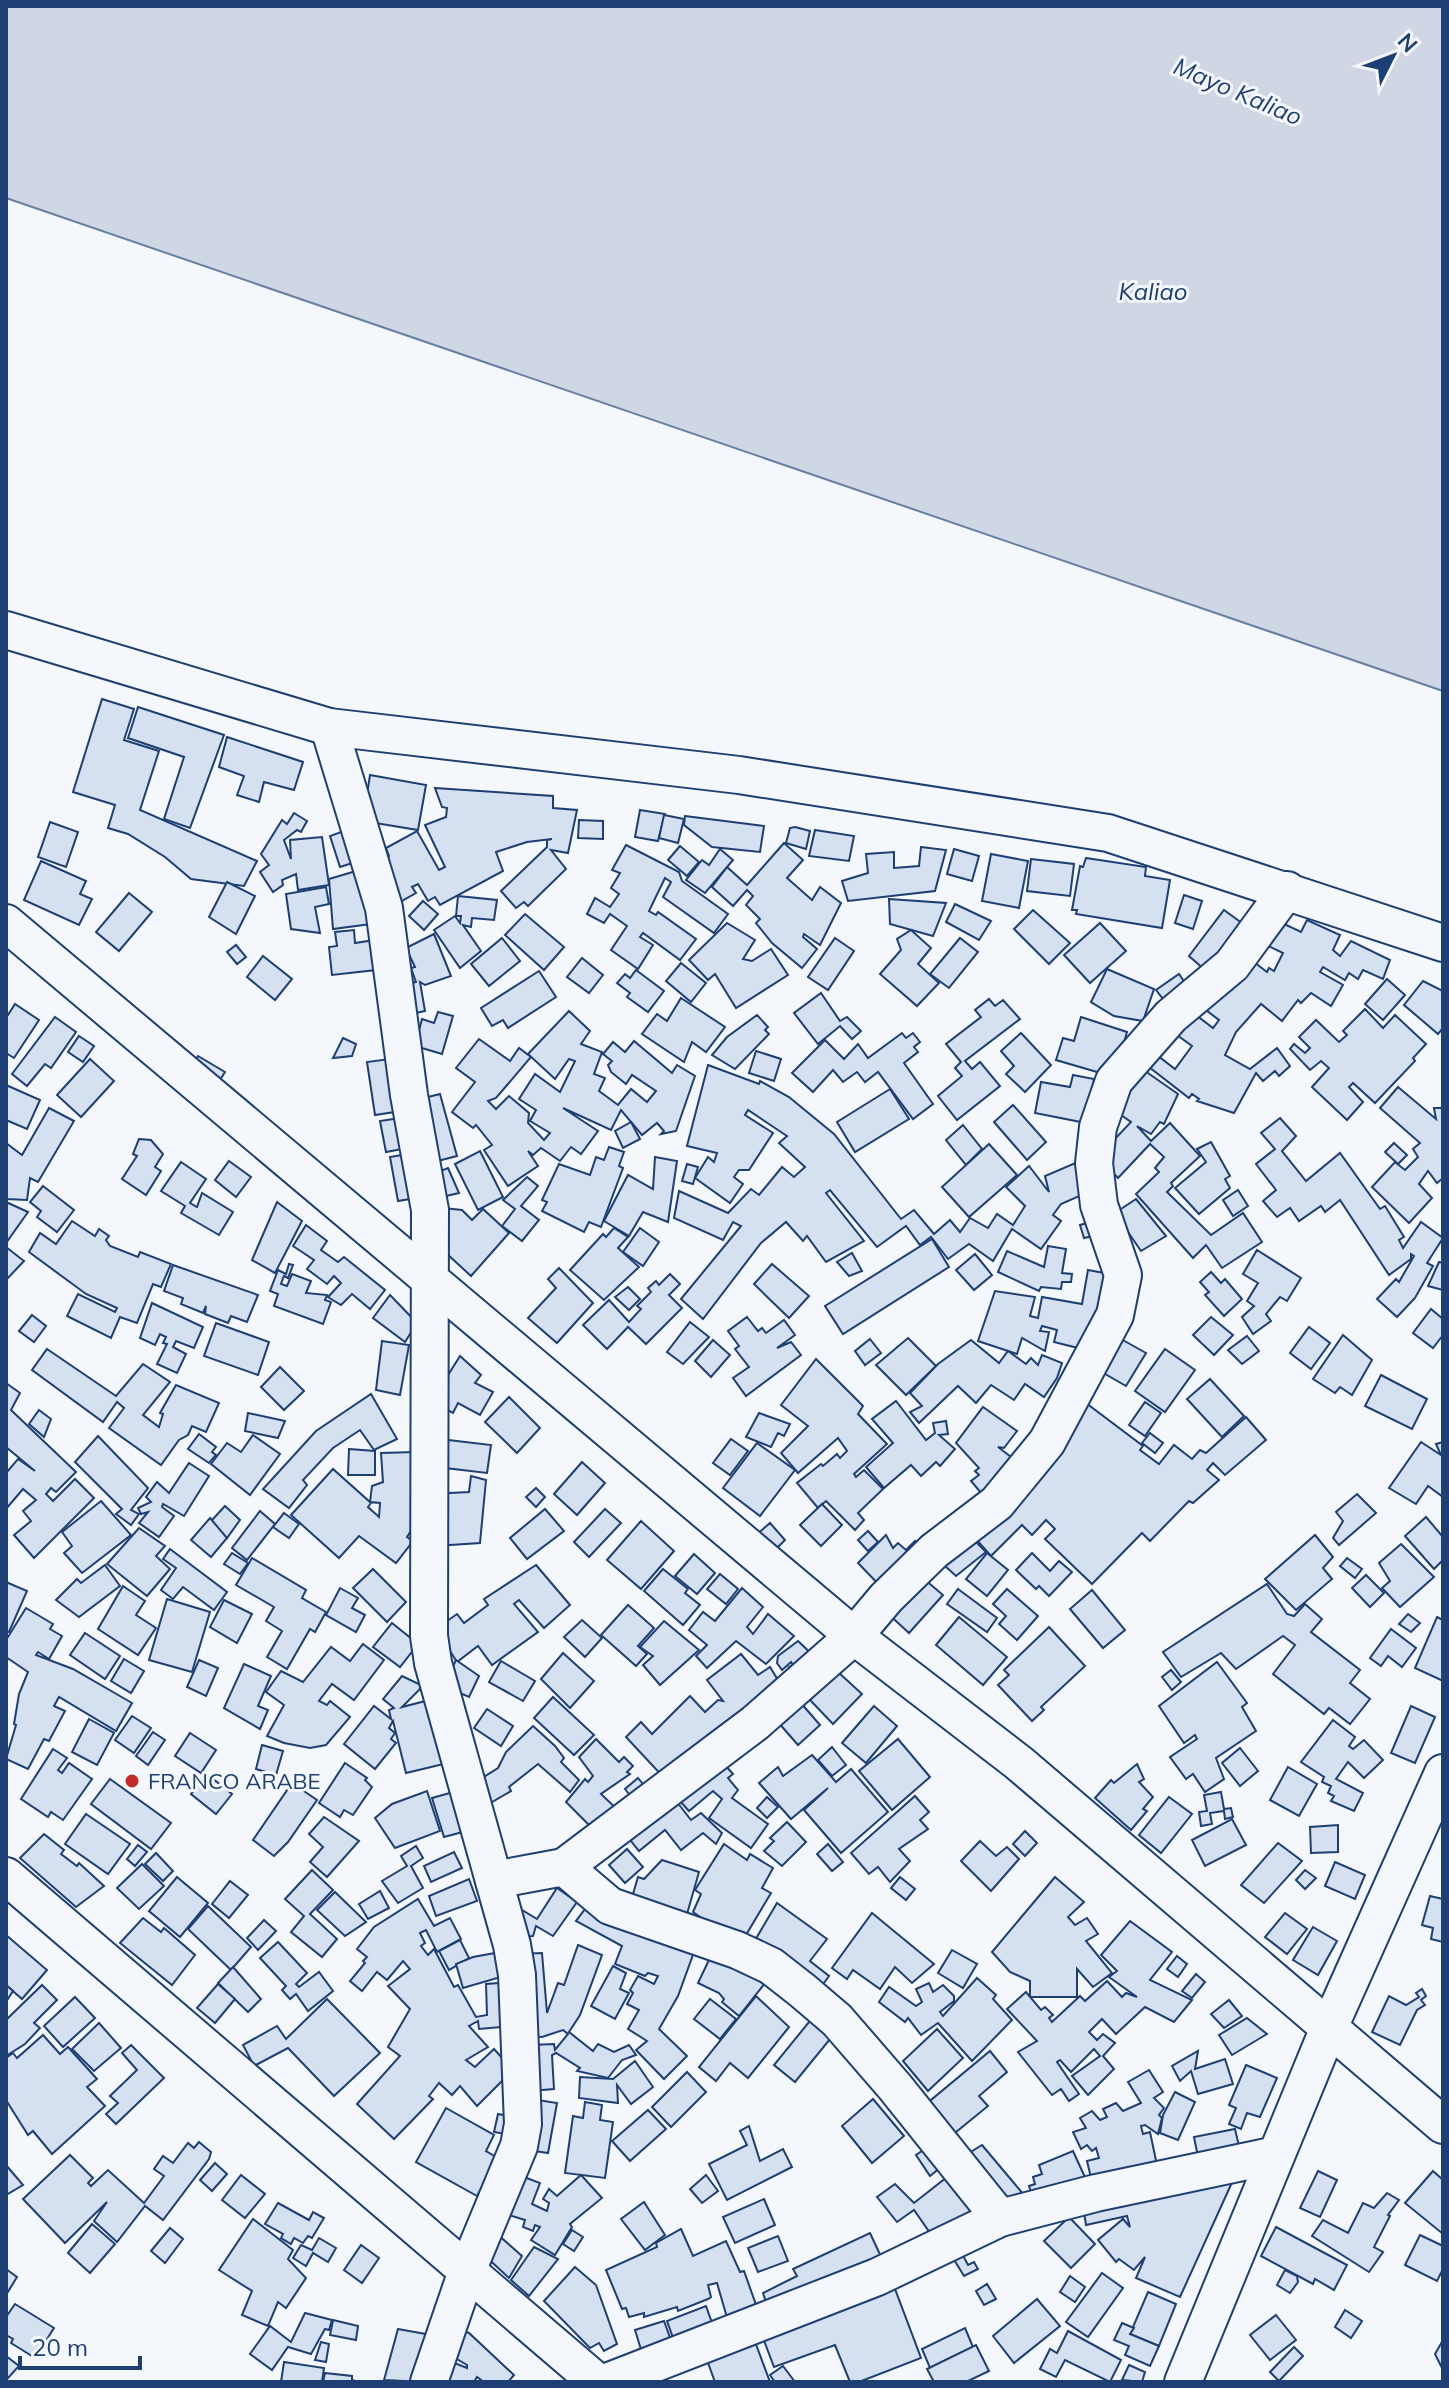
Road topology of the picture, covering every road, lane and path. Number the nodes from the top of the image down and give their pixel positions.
1 (6, 630) edge
2 (329, 727) junction
3 (1287, 890) junction
4 (6, 923) edge
5 (1443, 943) edge
6 (429, 1276) junction
7 (854, 1636) junction
8 (1443, 1773) edge
9 (564, 1867) junction
10 (6, 1876) edge
11 (494, 1880) junction
12 (1328, 2030) junction
13 (1443, 2125) edge
14 (1276, 2155) junction
15 (1000, 2218) junction
16 (467, 2271) junction
17 (429, 2382) edge
18 (597, 2382) edge
19 (607, 2382) edge
20 (1183, 2382) edge

1 - 2 street
2 - 3 street
2 - 6 street
3 - 5 street
3 - 7 street
4 - 6 street
6 - 7 street
6 - 11 street
7 - 9 street
7 - 12 street
8 - 12 street
9 - 11 street
9 - 15 street
10 - 16 street
11 - 16 street
12 - 13 street
12 - 14 street
14 - 15 street
14 - 20 street
15 - 19 street
16 - 17 street
16 - 18 street

